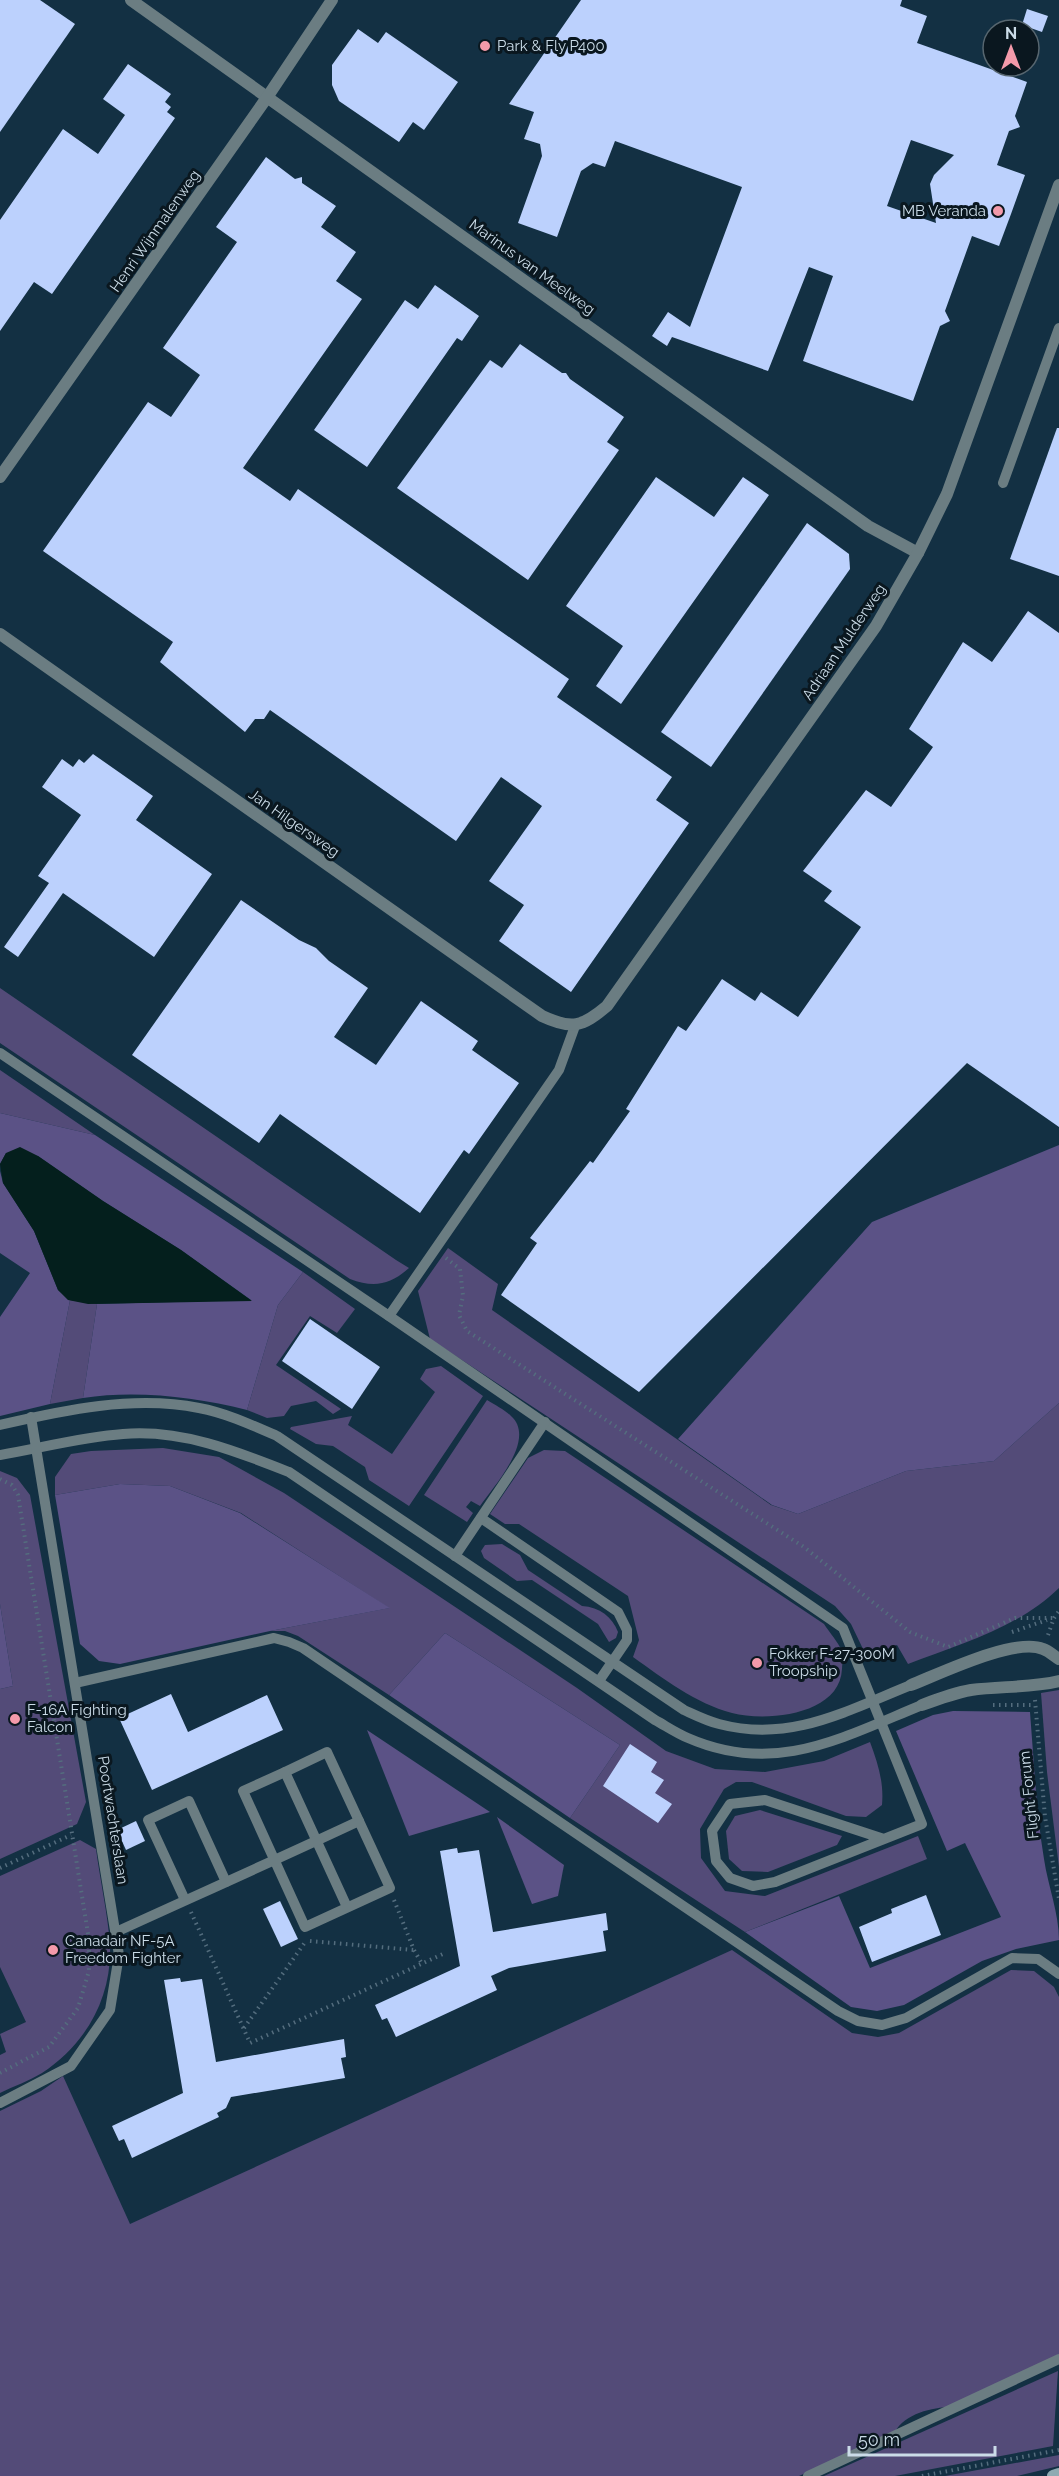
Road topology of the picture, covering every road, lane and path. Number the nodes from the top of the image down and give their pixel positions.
1 (131, 0) edge
2 (332, 0) edge
3 (268, 96) junction
4 (1059, 184) edge
5 (1059, 328) edge
6 (0, 477) edge
7 (1003, 483) dead end
8 (918, 553) junction
9 (0, 634) edge
10 (575, 1026) junction
11 (0, 1053) edge
12 (435, 1250) junction
13 (389, 1316) junction
14 (31, 1418) junction
15 (545, 1422) junction
16 (0, 1425) edge
17 (36, 1449) junction
18 (0, 1455) edge
19 (0, 1479) edge
20 (481, 1518) junction
21 (455, 1556) junction
22 (1059, 1611) edge
23 (1054, 1618) junction
24 (1043, 1648) junction
25 (1059, 1659) edge
26 (612, 1662) junction
27 (599, 1681) junction
28 (1059, 1681) edge
29 (75, 1683) junction
30 (911, 1685) joint
31 (1035, 1686) junction
32 (873, 1700) junction
33 (922, 1705) joint
34 (881, 1722) junction
35 (285, 1772) junction
36 (359, 1821) junction
37 (71, 1835) junction
38 (884, 1839) junction
39 (317, 1840) junction
40 (274, 1860) junction
41 (0, 1868) edge
42 (226, 1882) junction
43 (390, 1888) junction
44 (1059, 1899) edge
45 (185, 1900) junction
46 (347, 1907) junction
47 (305, 1927) junction
48 (116, 1932) junction
49 (307, 1940) junction
50 (414, 1950) junction
51 (445, 1953) dead end
52 (422, 1964) junction
53 (1059, 1974) edge
54 (244, 2029) junction
55 (0, 2073) edge
56 (0, 2103) edge
57 (1059, 2360) edge
58 (1059, 2450) edge
59 (1059, 2474) edge
60 (808, 2476) edge
61 (922, 2476) edge
62 (1053, 2476) edge

1 - 3 street, Marinus van Meelweg
2 - 3 street, Henri Wijnmalenweg
3 - 6 street, Henri Wijnmalenweg
3 - 8 street, Marinus van Meelweg
4 - 8 street, Adriaan Mulderweg
5 - 7 lane
8 - 10 street, Adriaan Mulderweg
9 - 10 street, Jan Hilgersweg
10 - 12 lane
11 - 13 lane
12 - 13 lane
12 - 23 path
13 - 15 lane
14 - 16 lane
14 - 17 lane, Poortwachterslaan
14 - 21 lane
15 - 20 lane
15 - 32 lane
17 - 18 lane
17 - 27 lane
17 - 29 lane, Poortwachterslaan
19 - 37 path
20 - 21 lane
20 - 26 lane
21 - 26 lane
22 - 23 path
23 - 24 path
24 - 25 street
24 - 30 street
26 - 27 lane
26 - 32 lane
27 - 34 lane
28 - 31 street
29 - 48 lane, Poortwachterslaan
29 - 53 lane
30 - 32 lane
31 - 33 street
31 - 44 path, Flight Forum
32 - 34 lane
33 - 34 lane
34 - 38 lane
35 - 36 lane
35 - 39 lane
35 - 40 lane
36 - 39 lane
36 - 43 lane
37 - 41 path
37 - 55 path
38 - 38 lane
39 - 40 lane
39 - 46 lane
40 - 42 lane
40 - 47 lane
42 - 45 lane
42 - 45 lane
43 - 46 lane
43 - 50 path
45 - 48 lane
45 - 54 path
46 - 47 lane
47 - 49 path
48 - 56 lane, Poortwachterslaan
49 - 50 path
49 - 54 path
50 - 52 path
51 - 52 path
52 - 54 path
57 - 60 lane
58 - 61 path
59 - 62 main road

